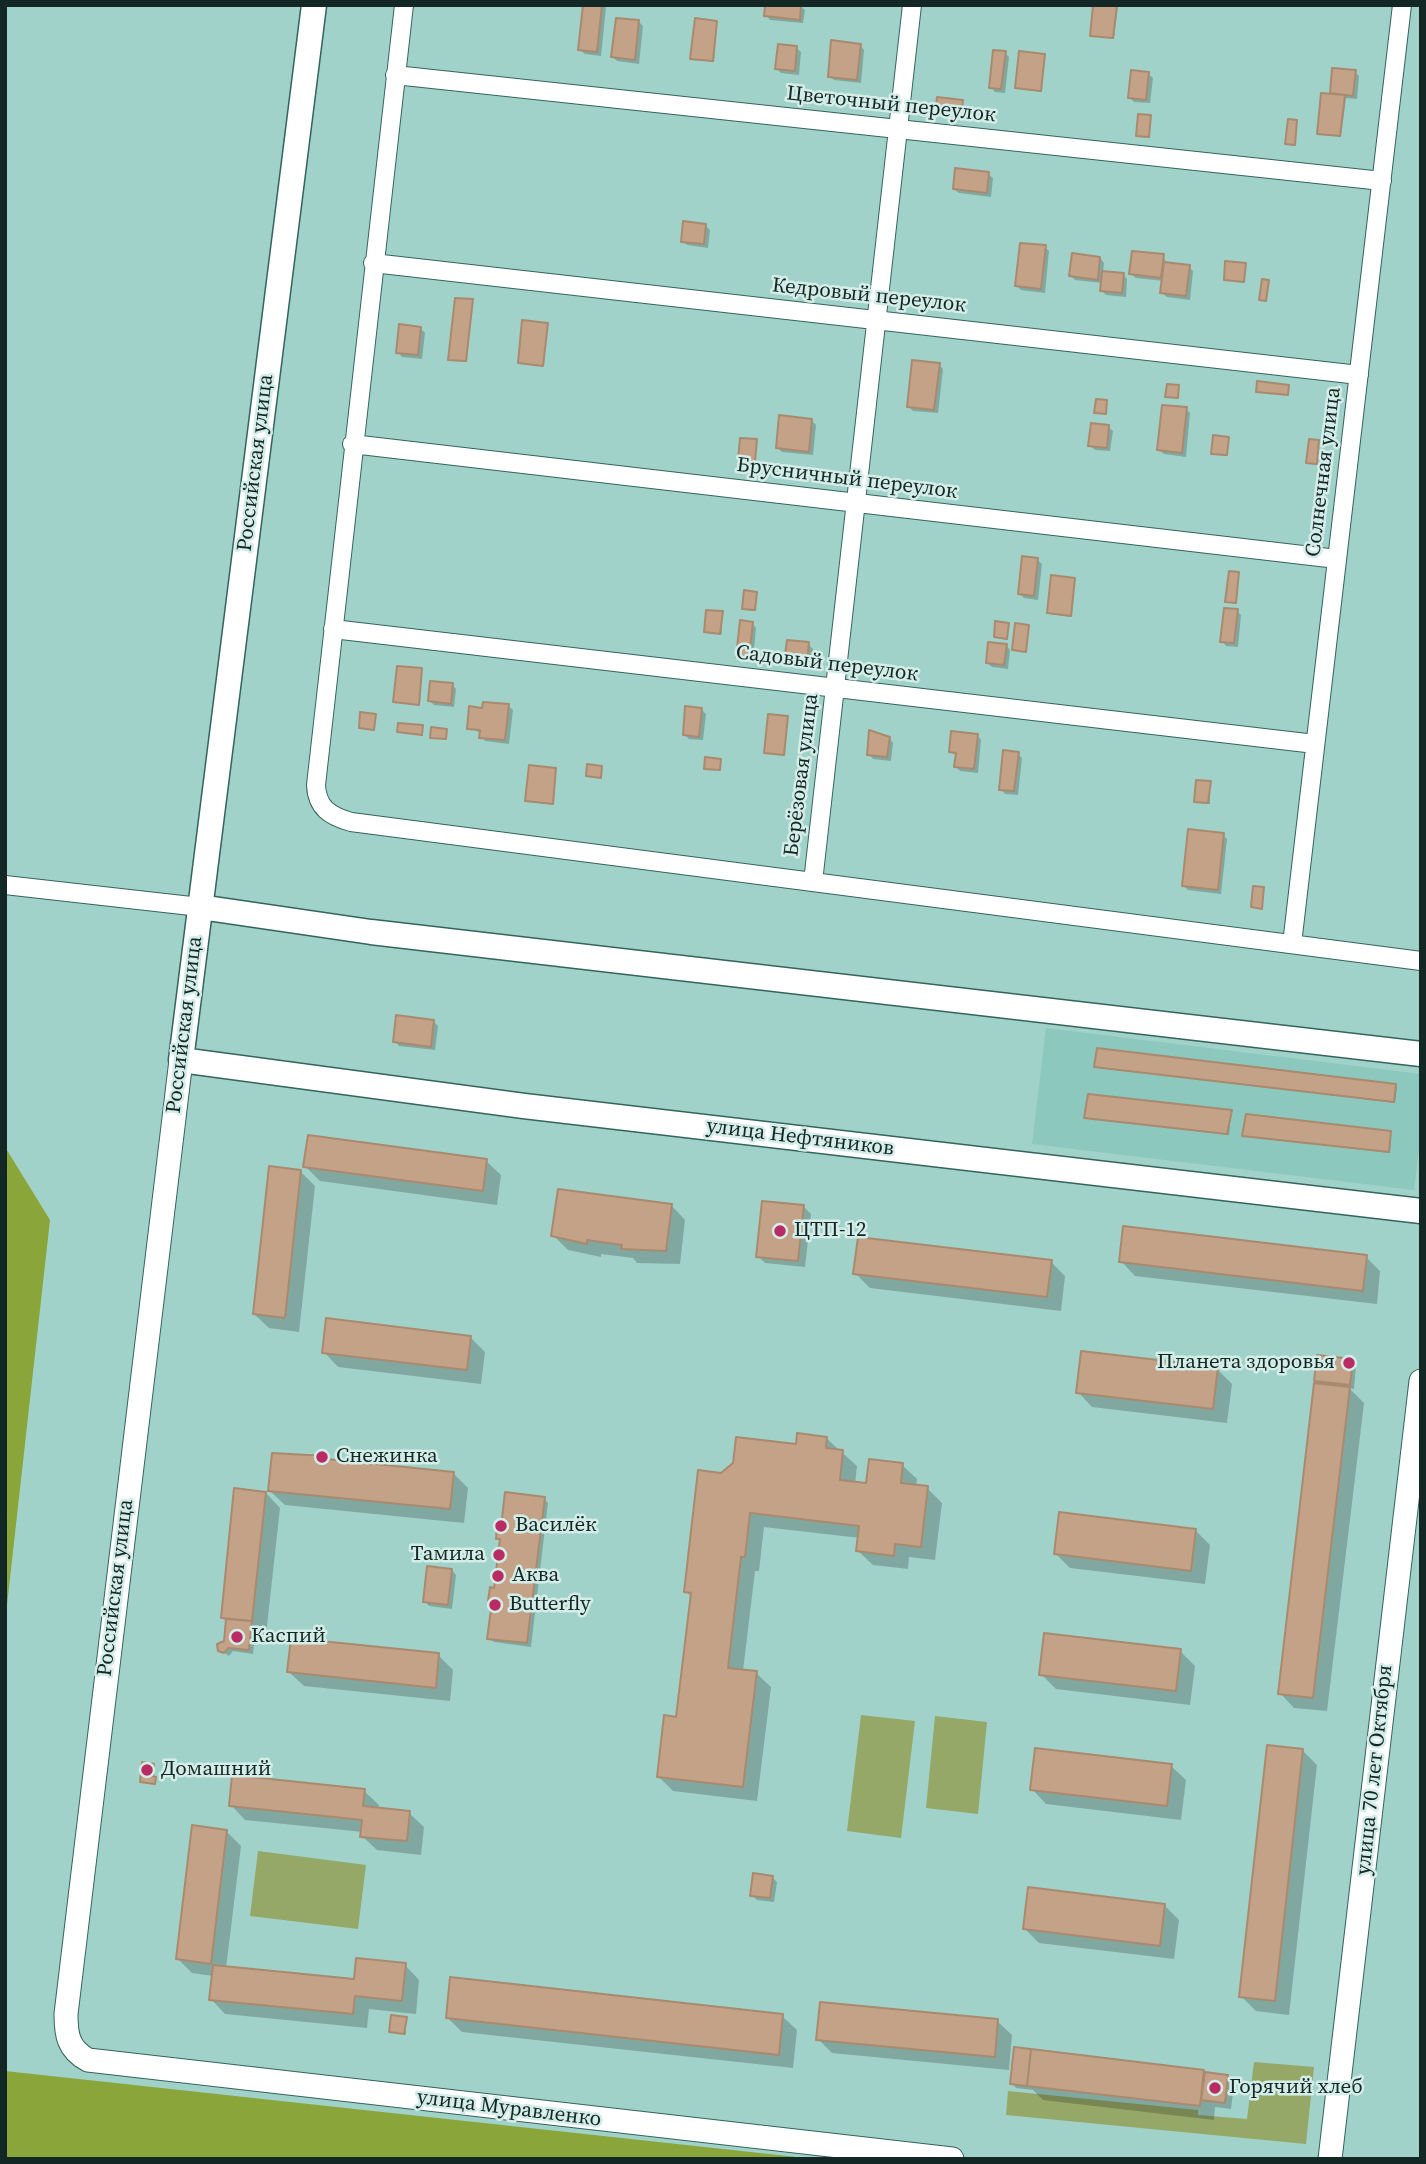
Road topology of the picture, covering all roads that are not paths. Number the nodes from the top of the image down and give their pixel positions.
1 (314, 5) edge
2 (404, 5) edge
3 (912, 5) edge
4 (1402, 5) edge
5 (396, 75) junction
6 (898, 129) junction
7 (1381, 181) junction
8 (373, 263) junction
9 (877, 320) junction
10 (1359, 375) junction
11 (352, 444) junction
12 (856, 503) junction
13 (1337, 559) junction
14 (333, 629) junction
15 (835, 687) junction
16 (1315, 744) junction
17 (813, 882) junction
18 (5, 885) edge
19 (200, 907) junction
20 (1292, 944) junction
21 (1421, 961) edge
22 (1421, 1054) edge
23 (181, 1060) junction
24 (1421, 1211) edge
25 (1421, 1381) edge
26 (70, 2046) joint
27 (952, 2159) edge
28 (1330, 2159) edge

1 - 19 main road, Российская улица
2 - 5 street
3 - 6 street, Берёзовая улица
4 - 7 street, Солнечная улица
5 - 6 street, Цветочный переулок
5 - 8 street
6 - 7 street, Цветочный переулок
6 - 9 street, Берёзовая улица
7 - 10 street, Солнечная улица
8 - 9 street, Кедровый переулок
8 - 11 street
9 - 10 street, Кедровый переулок
9 - 12 street, Берёзовая улица
10 - 13 street, Солнечная улица
11 - 12 street, Брусничный переулок
11 - 14 street
12 - 13 street, Брусничный переулок
12 - 15 street, Берёзовая улица
13 - 16 street, Солнечная улица
14 - 15 street, Садовый переулок
14 - 17 street
15 - 16 street, Садовый переулок
15 - 17 street, Берёзовая улица
16 - 20 street, Солнечная улица
17 - 20 street
18 - 19 street
19 - 22 main road
19 - 23 main road, Российская улица
20 - 21 street
23 - 24 main road, улица Нефтяников
23 - 26 street, Российская улица
25 - 28 street, улица 70 лет Октября
26 - 27 street, улица Муравленко

